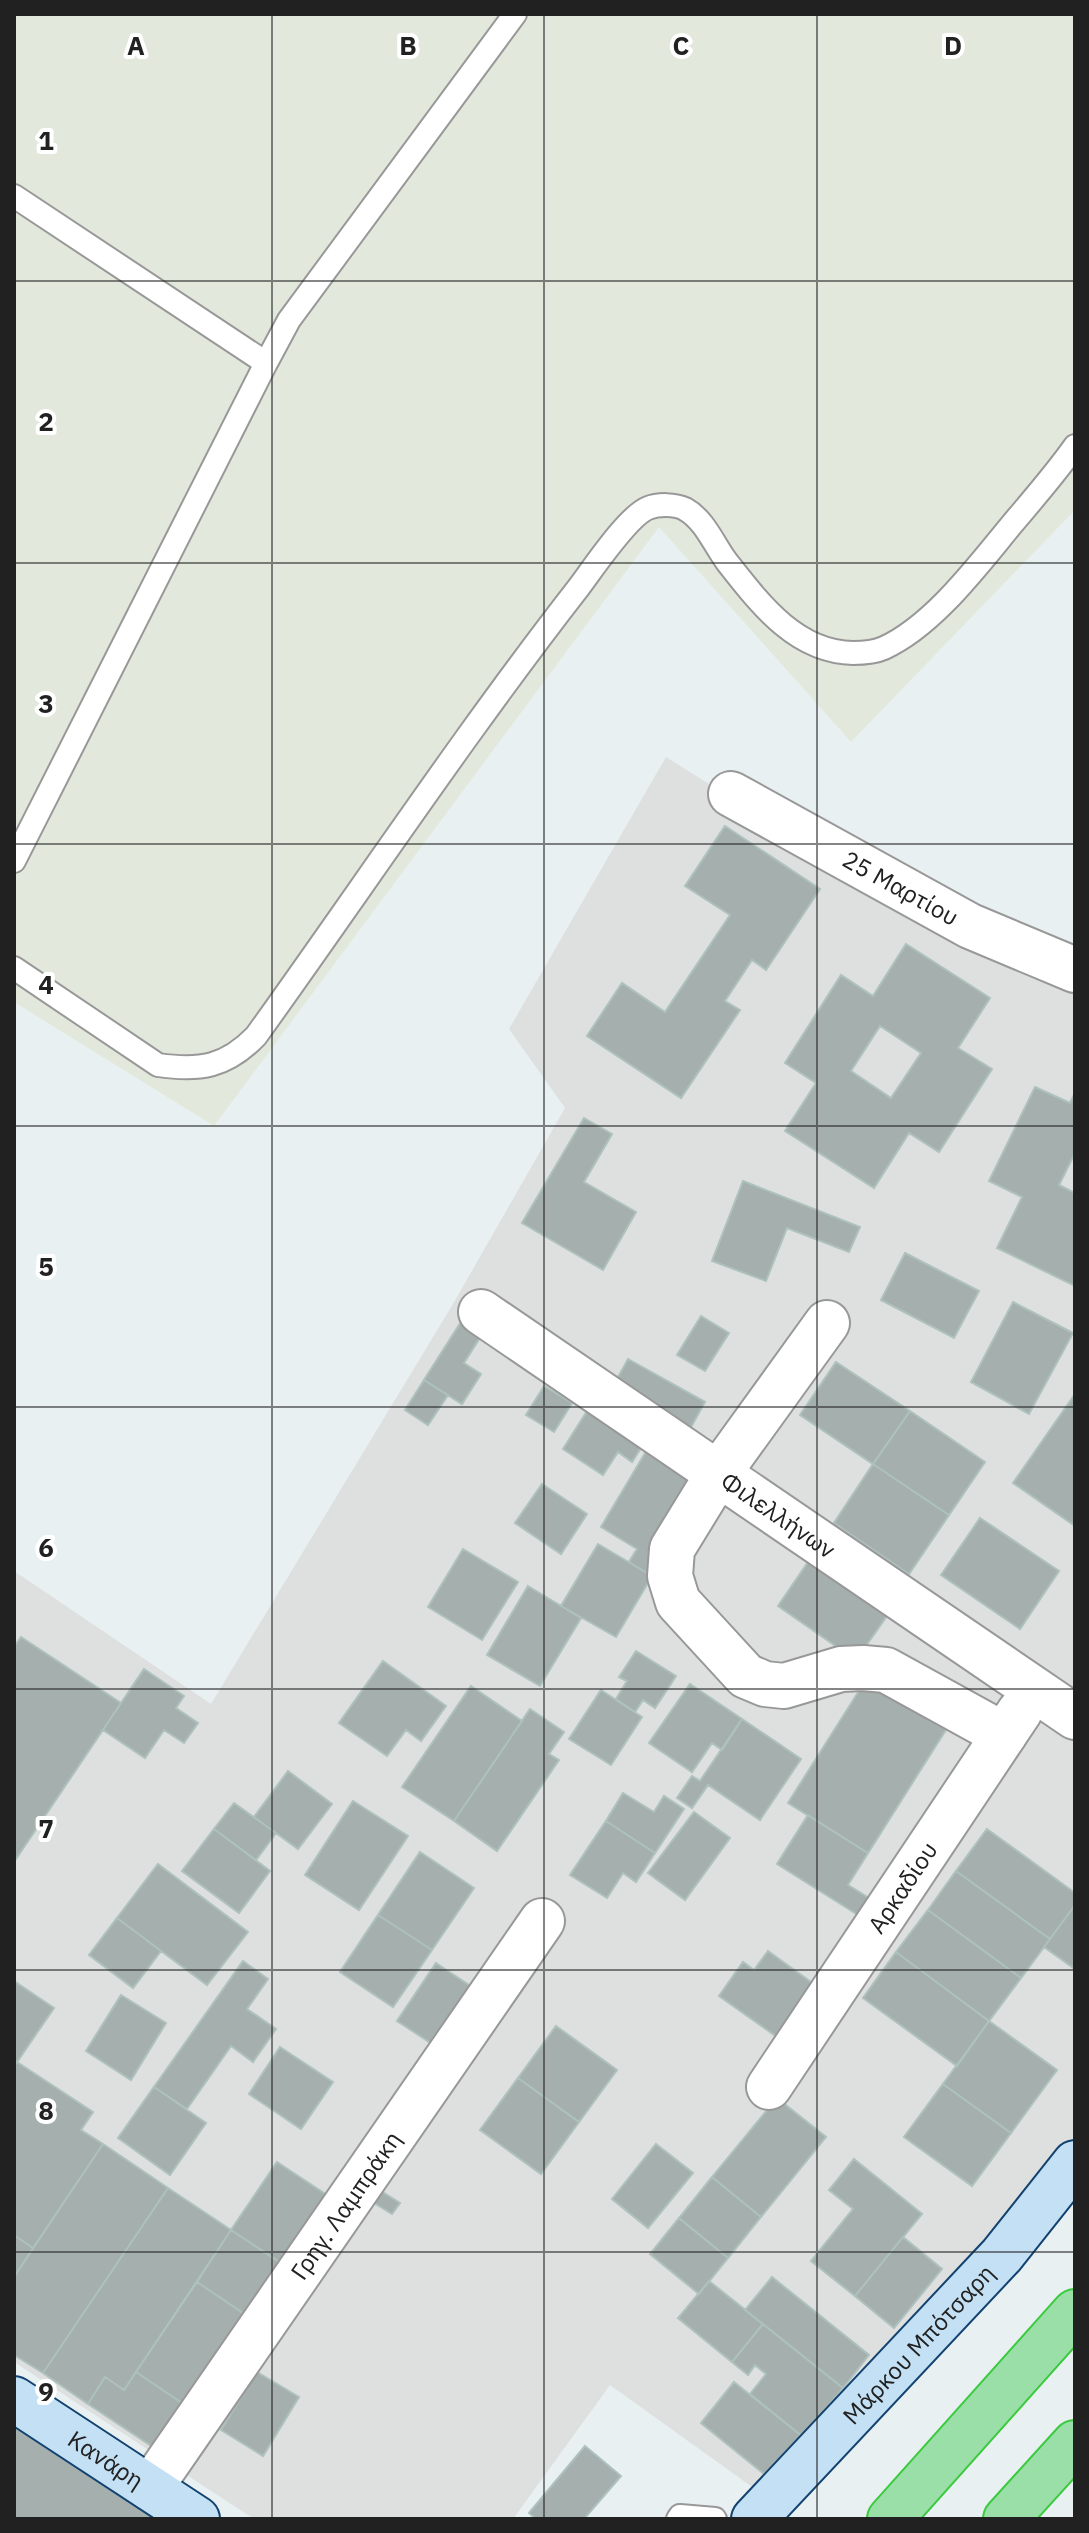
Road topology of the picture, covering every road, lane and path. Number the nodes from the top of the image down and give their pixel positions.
1 (515, 14) edge
2 (14, 196) edge
3 (266, 363) junction
4 (1075, 446) edge
5 (731, 794) dead end
6 (14, 861) edge
7 (14, 968) edge
8 (1075, 970) edge
9 (481, 1312) dead end
10 (827, 1323) dead end
11 (718, 1474) junction
12 (1062, 1701) edge
13 (1004, 1735) junction
14 (542, 1921) dead end
15 (769, 2087) dead end
16 (1075, 2163) edge
17 (1075, 2312) edge
18 (14, 2399) edge
19 (1075, 2443) edge
20 (150, 2488) junction
21 (197, 2519) edge
22 (678, 2519) edge
23 (715, 2519) edge
24 (754, 2519) edge
25 (890, 2519) edge
26 (1006, 2519) edge

1 - 3 lane
2 - 3 lane
3 - 6 lane
4 - 7 lane
5 - 8 street, 25 Μαρτίου
9 - 11 street, Φιλελλήνων
10 - 11 street
11 - 12 street, Φιλελλήνων
11 - 13 street
12 - 13 street, Αρκαδίου
13 - 15 street, Αρκαδίου
14 - 20 street, Γρηγ. Λαμπράκη
16 - 24 main road, Μάρκου Μπότσαρη
17 - 25 highway
18 - 20 main road, Κανάρη
19 - 26 highway
20 - 21 main road, Κανάρη
22 - 23 lane

